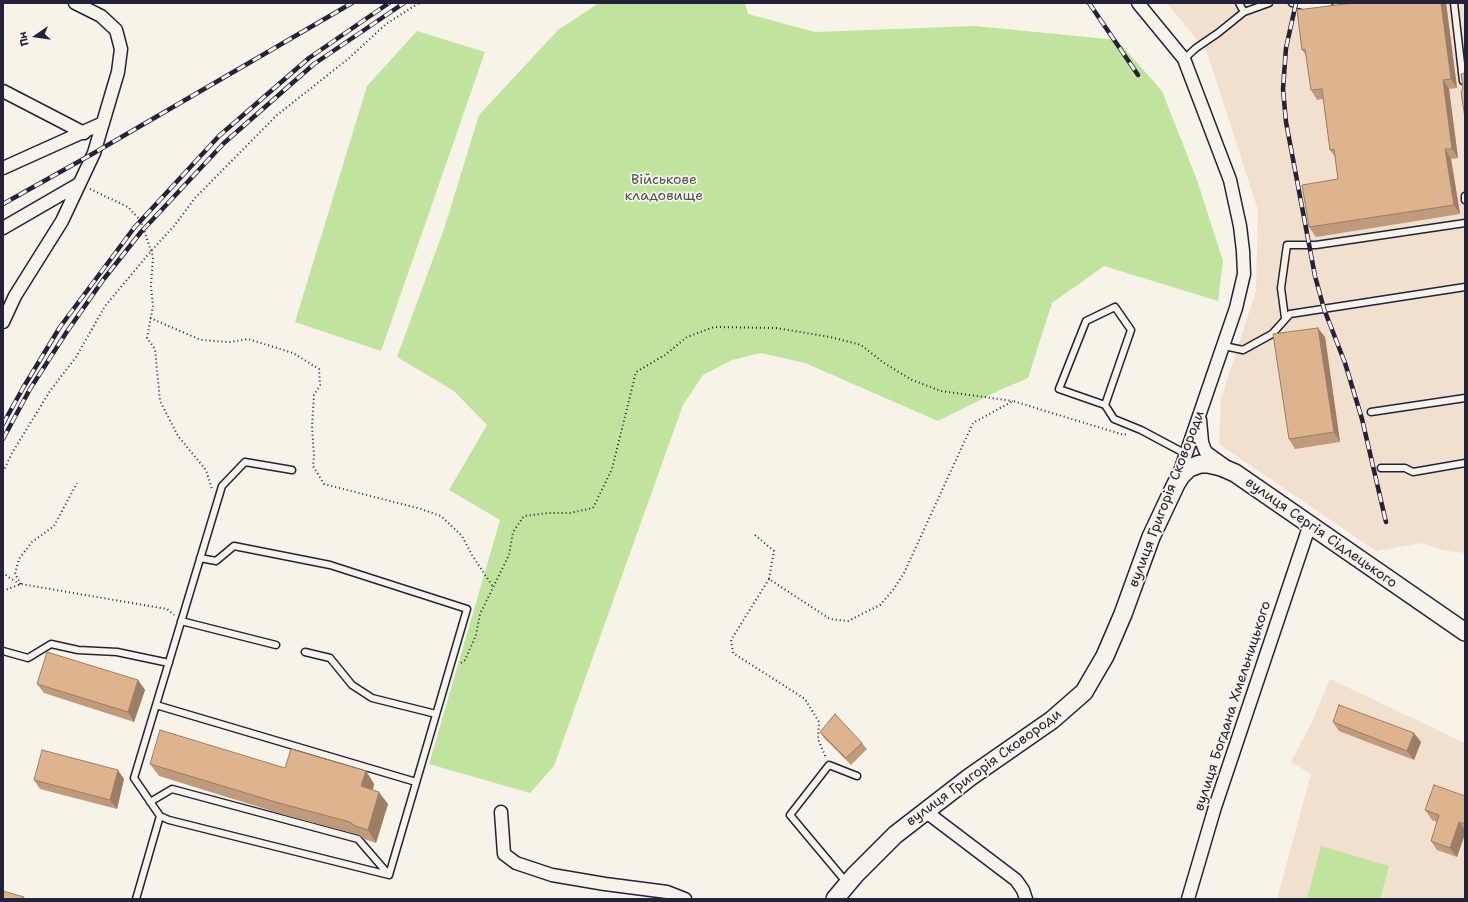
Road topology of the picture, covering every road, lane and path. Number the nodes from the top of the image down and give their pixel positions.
1 (75, 3) edge
2 (419, 3) edge
3 (1138, 3) edge
4 (1239, 3) edge
5 (1269, 3) edge
6 (1292, 3) edge
7 (1329, 3) edge
8 (1454, 3) edge
9 (1244, 12) junction
10 (1184, 59) junction
11 (1464, 90) edge
12 (3, 91) edge
13 (103, 124) junction
14 (84, 133) junction
15 (3, 168) edge
16 (79, 184) junction
17 (1465, 196) edge
18 (1465, 200) edge
19 (1465, 223) edge
20 (3, 228) edge
21 (152, 250) junction
22 (1465, 287) edge
23 (150, 318) junction
24 (1286, 318) junction
25 (3, 322) edge
26 (1224, 346) junction
27 (1465, 398) edge
28 (1014, 401) junction
29 (1104, 405) junction
30 (1371, 412) dead end
31 (1200, 414) junction
32 (1141, 430) junction
33 (1186, 454) junction
34 (1465, 463) edge
35 (1381, 468) dead end
36 (292, 470) dead end
37 (3, 472) edge
38 (1235, 473) junction
39 (77, 483) dead end
40 (1176, 484) junction
41 (217, 503) junction
42 (1310, 524) junction
43 (756, 535) dead end
44 (200, 558) junction
45 (3, 572) edge
46 (769, 579) junction
47 (21, 584) junction
48 (493, 587) junction
49 (3, 592) edge
50 (181, 621) junction
51 (1465, 632) edge
52 (276, 645) dead end
53 (3, 651) edge
54 (305, 652) dead end
55 (169, 663) junction
56 (460, 665) dead end
57 (156, 705) junction
58 (436, 714) junction
59 (829, 765) junction
60 (857, 776) dead end
61 (416, 782) junction
62 (150, 802) junction
63 (925, 811) junction
64 (501, 812) dead end
65 (160, 816) junction
66 (389, 875) junction
67 (848, 884) junction
68 (136, 899) edge
69 (685, 899) edge
70 (835, 899) edge
71 (1026, 899) edge
72 (1188, 899) edge

1 - 13 street
2 - 21 path
3 - 10 street, вулиця Григорія Сковороди
4 - 9 lane
5 - 9 lane
6 - 7 lane
8 - 11 lane
9 - 10 lane
10 - 26 street, вулиця Григорія Сковороди
12 - 14 street
13 - 14 street
13 - 16 street
14 - 15 street
16 - 20 street
16 - 21 path
16 - 25 street
17 - 18 lane
19 - 24 lane
21 - 23 path
21 - 37 path
22 - 24 lane
23 - 41 path
23 - 48 path
24 - 26 lane
26 - 31 street, вулиця Григорія Сковороди
27 - 30 lane
28 - 32 path
28 - 46 path
28 - 48 path
29 - 29 lane
29 - 32 lane
31 - 33 street, вулиця Григорія Сковороди
31 - 38 street
32 - 33 lane
33 - 40 street, вулиця Григорія Сковороди
34 - 35 lane
36 - 41 lane
38 - 40 main road, вулиця Сергія Сідлецького
38 - 42 main road, вулиця Сергія Сідлецького
39 - 47 path
40 - 63 main road, вулиця Григорія Сковороди
41 - 44 lane
42 - 51 main road, вулиця Сергія Сідлецького
42 - 72 street, вулиця Богдана Хмельницького
43 - 46 path
44 - 50 lane
44 - 58 lane
45 - 47 path
46 - 59 path
47 - 49 path
47 - 50 path
48 - 56 path
50 - 52 lane
50 - 55 lane
53 - 55 lane
54 - 58 lane
55 - 57 lane
57 - 61 lane
57 - 62 lane
58 - 61 lane
59 - 60 lane
59 - 67 lane
61 - 66 lane
62 - 65 lane
62 - 66 lane
63 - 67 main road, вулиця Григорія Сковороди
63 - 71 street
64 - 69 street
65 - 66 lane
65 - 68 lane
67 - 70 main road, вулиця Григорія Сковороди

